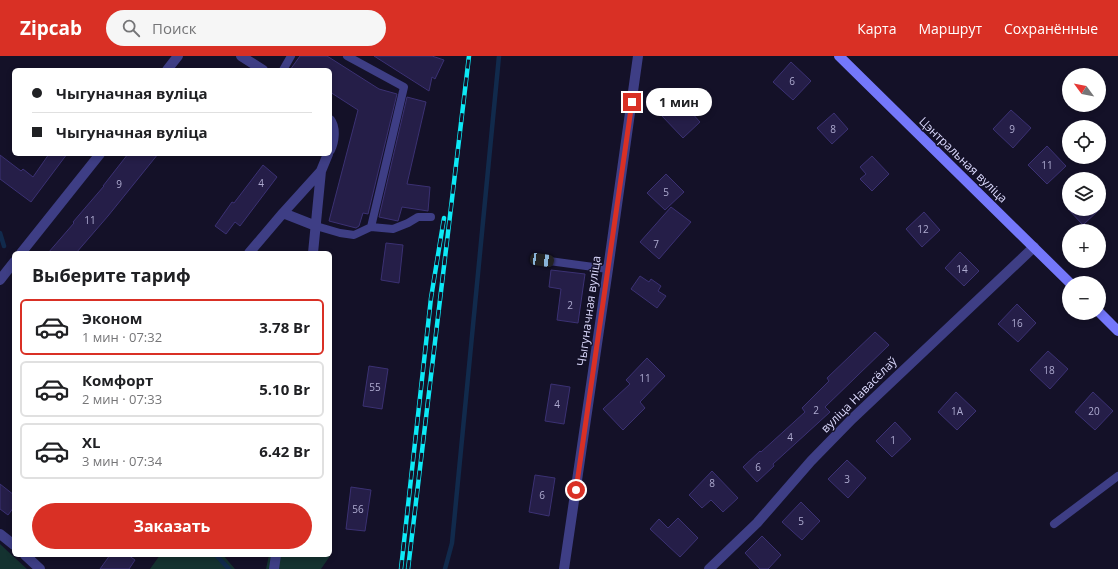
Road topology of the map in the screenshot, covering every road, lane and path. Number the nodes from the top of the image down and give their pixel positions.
1 (178, 56) edge
2 (240, 56) edge
3 (291, 56) edge
4 (347, 56) edge
5 (638, 56) edge
6 (839, 56) edge
7 (168, 68) edge
8 (260, 68) edge
9 (284, 68) edge
10 (332, 123) edge
11 (332, 146) edge
12 (98, 156) edge
13 (327, 156) edge
14 (321, 171) junction
15 (283, 212) junction
16 (431, 217) dead end
17 (316, 226) junction
18 (371, 227) junction
19 (1034, 247) junction
20 (23, 251) edge
21 (251, 251) edge
22 (313, 251) edge
23 (542, 260) dead end
24 (12, 265) edge
25 (608, 269) junction
26 (1063, 276) edge
27 (0, 280) edge
28 (1106, 319) edge
29 (1118, 331) edge
30 (1118, 476) edge
31 (1054, 524) dead end
32 (0, 534) edge
33 (12, 542) edge
34 (27, 557) edge
35 (276, 557) edge
36 (40, 569) edge
37 (274, 569) edge
38 (564, 569) edge
39 (709, 569) edge

1 - 7 street
2 - 8 street
3 - 9 lane
4 - 18 lane
5 - 25 street, Чыгуначная вуліца
6 - 19 street, Цэнтральная вуліца
10 - 11 street
12 - 20 street
13 - 14 street
14 - 15 street
14 - 17 street
15 - 17 street
15 - 21 street
16 - 18 lane
17 - 18 lane
17 - 22 street
19 - 26 street, Цэнтральная вуліца
19 - 39 street, вуліца Навасёлаў
23 - 25 lane
24 - 27 street
25 - 38 street, Чыгуначная вуліца
28 - 29 street
30 - 31 lane
32 - 33 street
34 - 36 street
35 - 37 street

